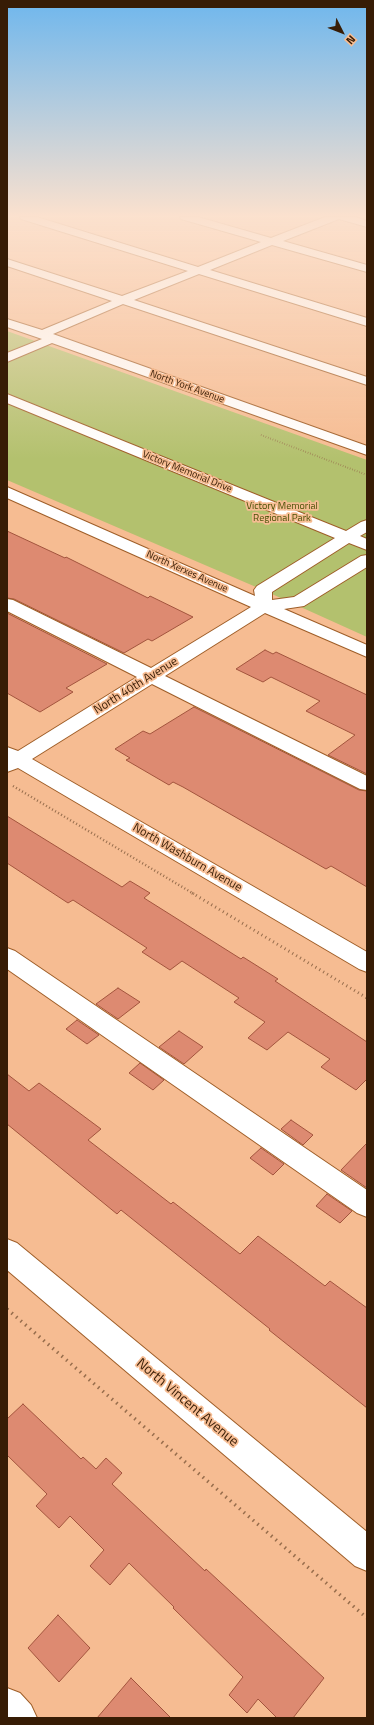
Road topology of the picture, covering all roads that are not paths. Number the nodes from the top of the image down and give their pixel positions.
1 (111, 298) edge
2 (130, 298) edge
3 (286, 298) edge
4 (121, 301) junction
5 (367, 322) edge
6 (7, 323) edge
7 (42, 335) junction
8 (15, 336) dead end
9 (7, 358) edge
10 (367, 381) edge
11 (7, 398) edge
12 (367, 452) edge
13 (7, 492) edge
14 (367, 525) edge
15 (347, 537) junction
16 (367, 545) edge
17 (367, 560) edge
18 (7, 604) edge
19 (264, 606) junction
20 (367, 652) edge
21 (152, 676) junction
22 (11, 765) edge
23 (367, 784) edge
24 (7, 957) edge
25 (367, 963) edge
26 (367, 1205) edge
27 (7, 1252) edge
28 (367, 1554) edge
29 (7, 1706) edge
30 (18, 1718) edge

1 - 4 street
2 - 4 street
3 - 5 street
4 - 7 street
4 - 10 street
6 - 7 street, North York Avenue
7 - 8 street
7 - 9 street
7 - 12 street, North York Avenue
11 - 15 street, Victory Memorial Drive
13 - 19 street, North Xerxes Avenue
14 - 15 street
15 - 16 street, Victory Memorial Drive
15 - 19 street
17 - 19 street, North 40th Avenue
18 - 21 street
19 - 20 street, North Xerxes Avenue
19 - 21 street, North 40th Avenue
21 - 22 street, North 40th Avenue
21 - 23 street
22 - 25 street, North Washburn Avenue
24 - 26 street
27 - 28 street, North Vincent Avenue
29 - 30 street

